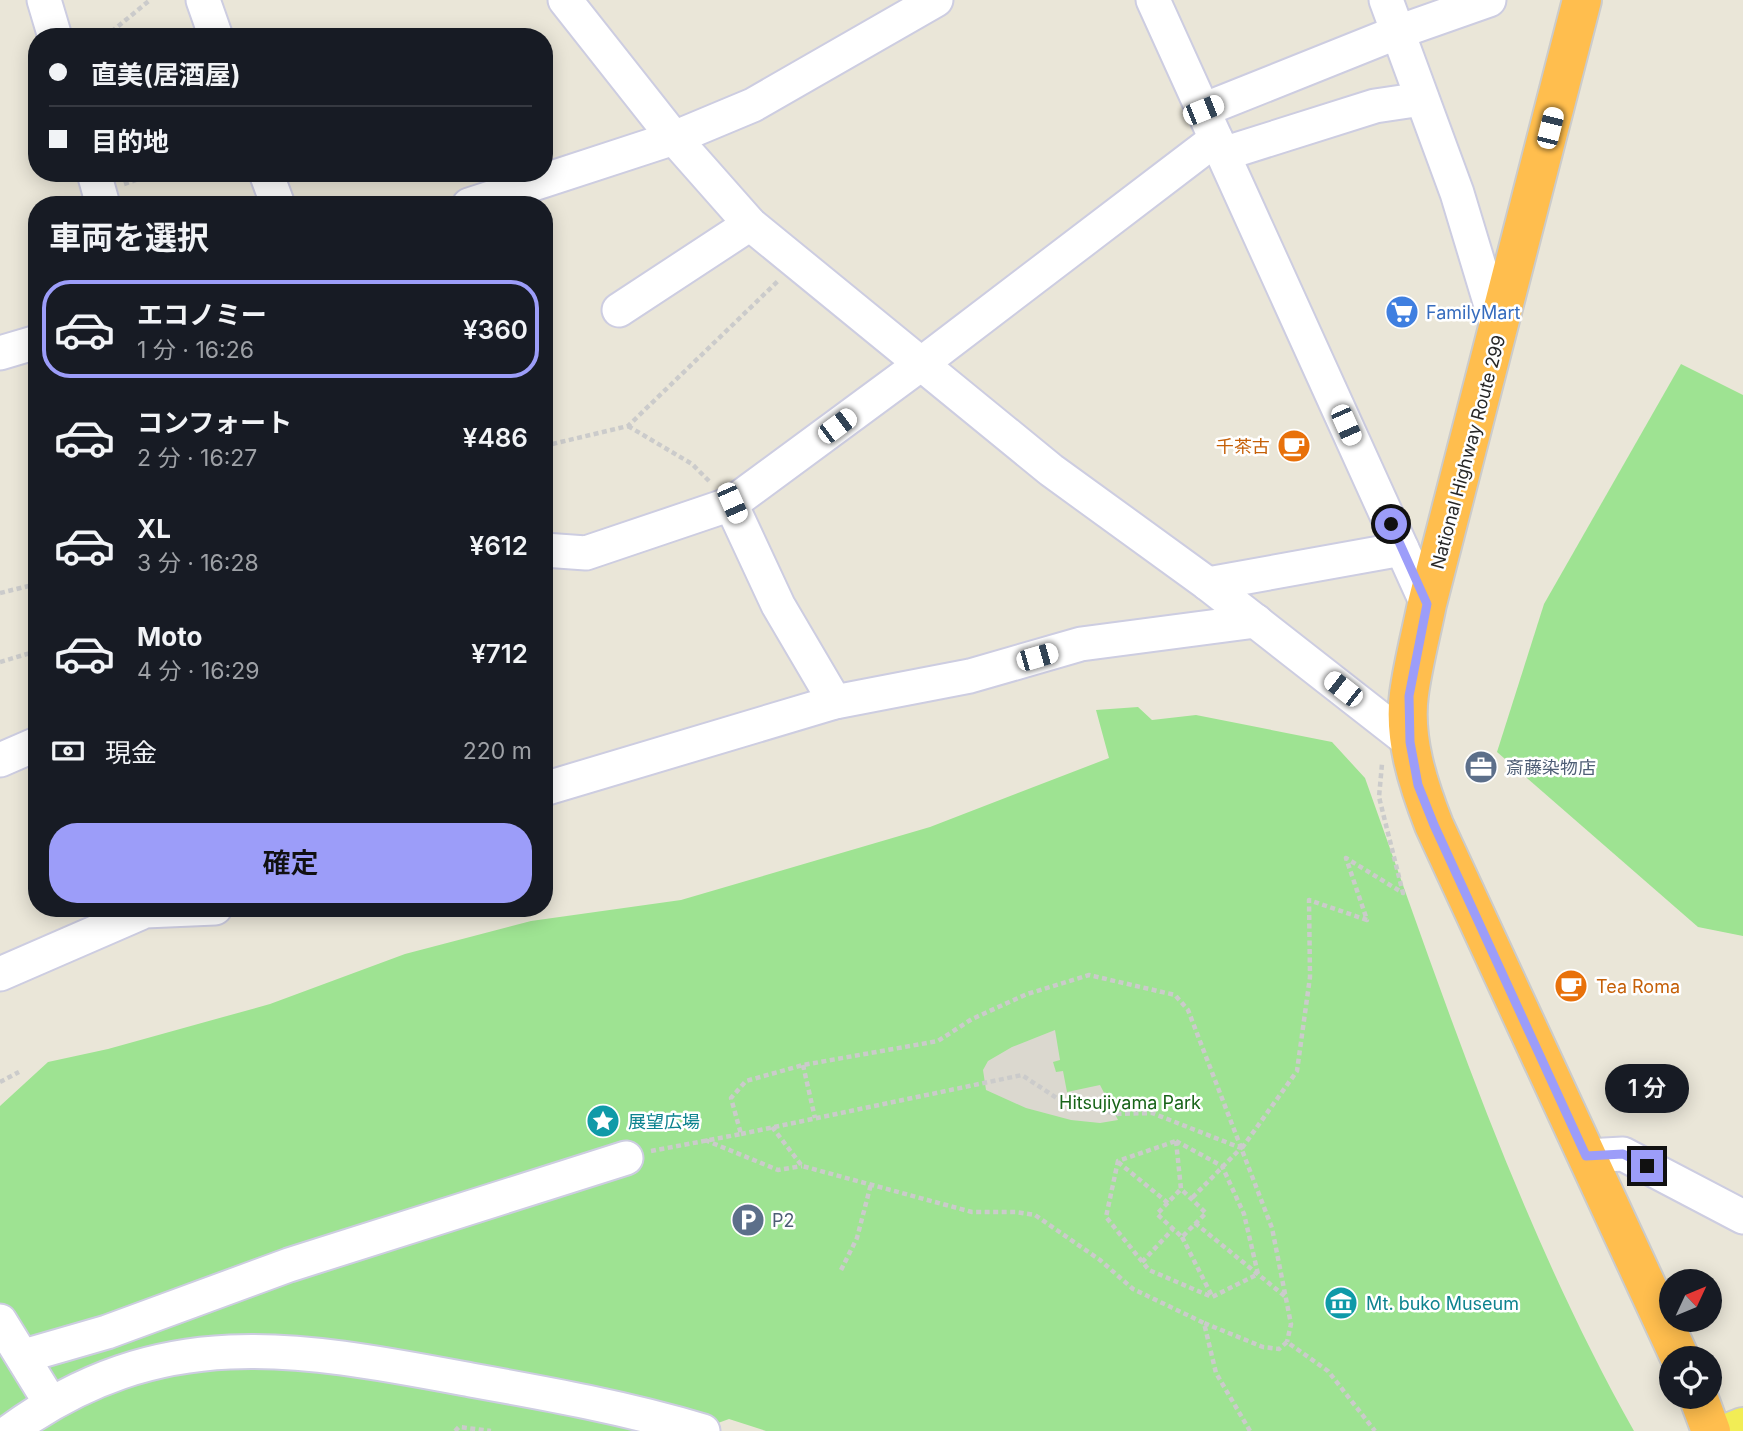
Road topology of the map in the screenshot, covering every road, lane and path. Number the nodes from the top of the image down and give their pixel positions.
1 (44, 0) edge
2 (150, 0) edge
3 (203, 0) edge
4 (565, 0) edge
5 (936, 0) edge
6 (1153, 0) edge
7 (1386, 0) edge
8 (1489, 0) edge
9 (1582, 0) edge
10 (52, 28) edge
11 (116, 28) edge
12 (213, 28) edge
13 (1398, 33) junction
14 (1422, 99) junction
15 (1214, 134) junction
16 (674, 138) junction
17 (553, 178) edge
18 (539, 182) edge
19 (497, 196) edge
20 (750, 224) junction
21 (797, 262) junction
22 (619, 310) dead end
23 (1499, 332) junction
24 (28, 345) edge
25 (0, 353) edge
26 (921, 364) junction
27 (628, 426) junction
28 (553, 444) edge
29 (732, 503) junction
30 (1402, 549) junction
31 (553, 551) edge
32 (1208, 584) junction
33 (28, 586) edge
34 (0, 593) edge
35 (1427, 604) junction
36 (1256, 621) junction
37 (28, 654) edge
38 (0, 662) edge
39 (835, 702) junction
40 (1399, 733) junction
41 (28, 748) edge
42 (0, 760) edge
43 (553, 786) edge
44 (127, 917) edge
45 (0, 974) edge
46 (803, 1065) junction
47 (19, 1072) dead end
48 (0, 1082) edge
49 (815, 1118) junction
50 (772, 1127) junction
51 (741, 1134) junction
52 (704, 1140) junction
53 (1176, 1140) junction
54 (1241, 1148) junction
55 (1586, 1156) junction
56 (626, 1158) joint
57 (1118, 1161) junction
58 (802, 1166) junction
59 (1222, 1166) junction
60 (871, 1184) junction
61 (1181, 1189) junction
62 (1191, 1199) junction
63 (1168, 1203) junction
64 (1743, 1217) edge
65 (1195, 1223) junction
66 (1173, 1229) junction
67 (1182, 1237) junction
68 (1142, 1262) junction
69 (841, 1270) dead end
70 (1258, 1274) junction
71 (1212, 1297) junction
72 (1287, 1298) junction
73 (0, 1321) edge
74 (1204, 1323) junction
75 (1287, 1342) junction
76 (1674, 1346) edge
77 (24, 1356) junction
78 (50, 1402) junction
79 (1703, 1409) edge
80 (1743, 1427) edge
81 (10, 1431) edge
82 (455, 1431) edge
83 (491, 1431) edge
84 (699, 1431) edge
85 (1250, 1431) edge
86 (1375, 1431) edge
87 (1711, 1431) edge
88 (1733, 1431) edge

1 - 10 street
2 - 11 path
3 - 12 street
4 - 16 street
5 - 16 street
6 - 15 street
7 - 13 street
8 - 13 street
9 - 23 highway, National Highway Route 299
13 - 14 street
13 - 15 street
14 - 15 street
14 - 23 street
15 - 26 street
15 - 30 street
16 - 17 street
16 - 20 street
18 - 19 street
20 - 21 street
20 - 22 street
21 - 26 street
21 - 27 path
23 - 35 highway, National Highway Route 299
24 - 25 street
26 - 29 street
26 - 32 street
27 - 28 path
27 - 29 path
29 - 31 street
29 - 39 street
30 - 32 street
30 - 35 street
32 - 36 street
33 - 34 path
35 - 40 highway, National Highway Route 299
36 - 39 street
36 - 40 street
37 - 38 path
39 - 43 street
40 - 54 path
40 - 55 highway, National Highway Route 299
41 - 42 street
44 - 45 street
46 - 49 path
46 - 51 path
46 - 54 path
47 - 48 path
49 - 50 path
49 - 54 path
50 - 51 path
50 - 58 path
51 - 52 path
52 - 56 path
52 - 58 path
53 - 57 path
53 - 59 path
53 - 61 path
54 - 59 path
54 - 72 path
55 - 64 street
55 - 76 highway, National Highway Route 299
56 - 77 street
57 - 63 path
57 - 68 path
58 - 60 path
59 - 62 path
59 - 70 path
60 - 69 path
60 - 74 path
61 - 62 path
61 - 63 path
62 - 65 path
63 - 66 path
65 - 67 path
65 - 70 path
66 - 67 path
66 - 68 path
67 - 71 path
68 - 71 path
70 - 71 path
70 - 72 path
72 - 75 path
73 - 77 street
74 - 75 path
74 - 85 path
75 - 86 path
77 - 78 street
78 - 81 street
78 - 84 street
79 - 87 highway
80 - 88 main road
82 - 83 path

